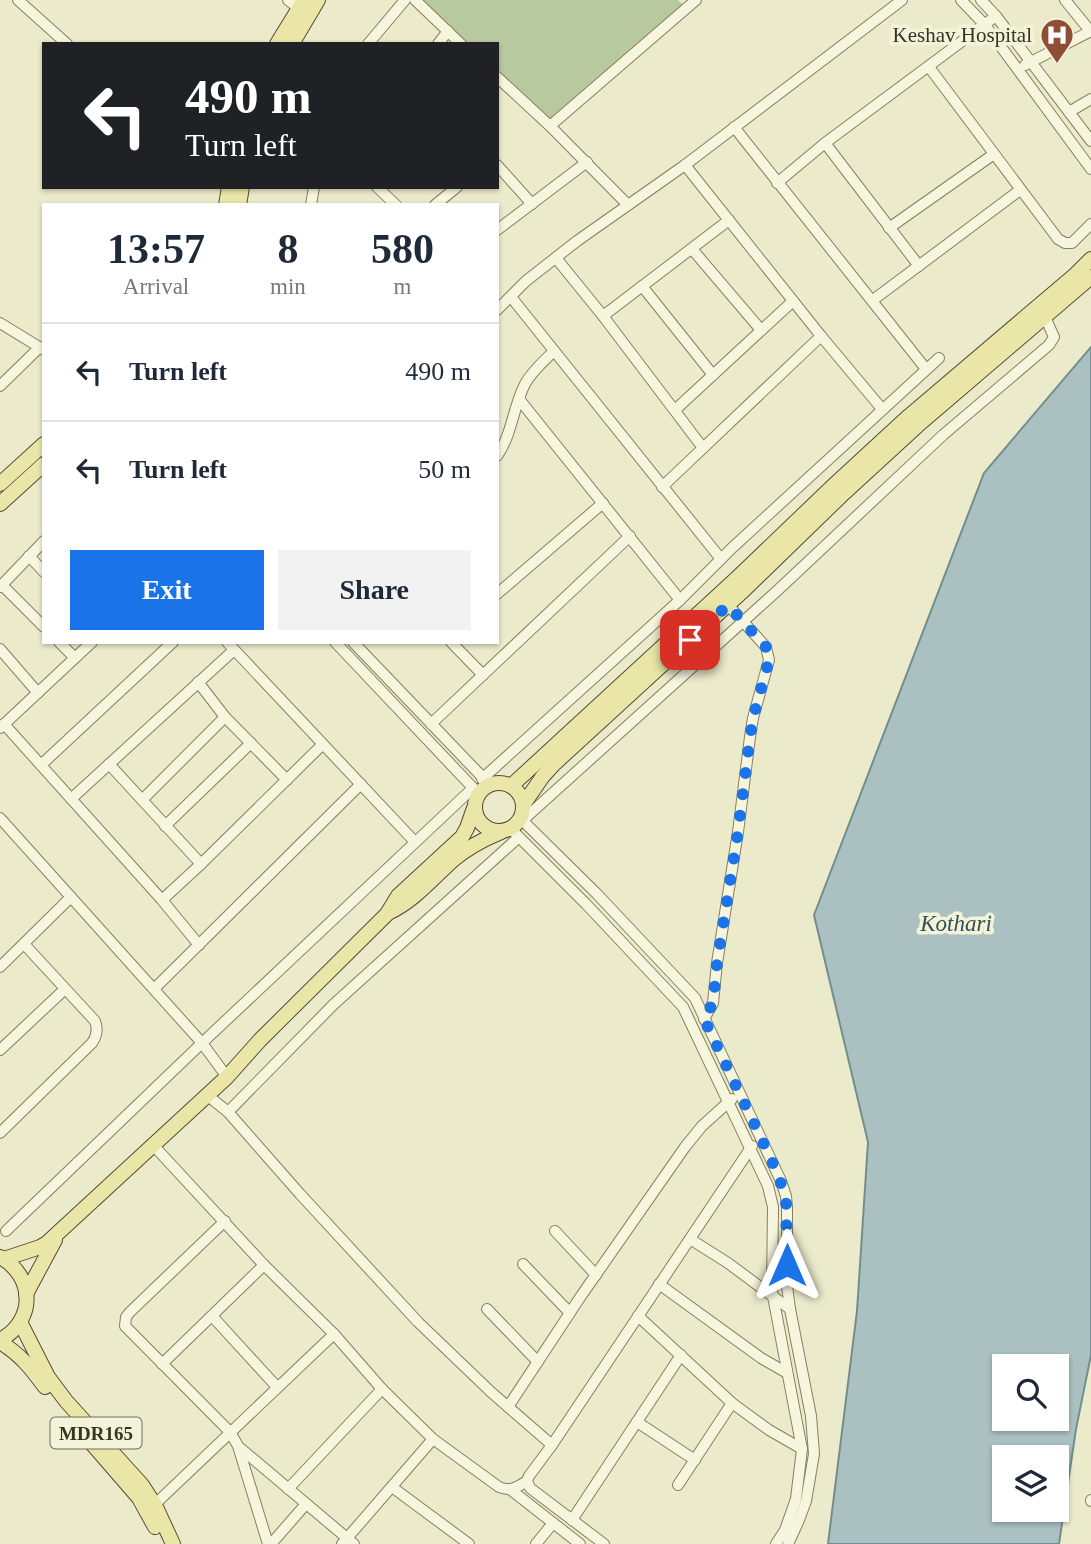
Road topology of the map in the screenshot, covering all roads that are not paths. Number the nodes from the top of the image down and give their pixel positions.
1 (18, 0) edge
2 (36, 0) edge
3 (318, 0) edge
4 (405, 0) edge
5 (415, 0) edge
6 (902, 0) edge
7 (961, 0) edge
8 (981, 0) edge
9 (1065, 0) edge
10 (296, 3) edge
11 (688, 3) edge
12 (28, 9) junction
13 (996, 16) junction
14 (985, 25) junction
15 (448, 31) junction
16 (1091, 32) edge
17 (65, 42) edge
18 (278, 42) edge
19 (293, 42) edge
20 (370, 42) edge
21 (440, 42) edge
22 (459, 42) edge
23 (1029, 62) junction
24 (929, 67) junction
25 (1016, 69) junction
26 (499, 79) edge
27 (1091, 99) edge
28 (1069, 113) junction
29 (550, 126) junction
30 (734, 127) junction
31 (1091, 141) edge
32 (825, 143) junction
33 (993, 154) junction
34 (587, 162) junction
35 (685, 165) junction
36 (499, 167) edge
37 (1091, 169) edge
38 (777, 183) junction
39 (379, 189) edge
40 (455, 189) edge
41 (1020, 190) junction
42 (394, 203) edge
43 (437, 203) edge
44 (533, 204) junction
45 (628, 205) junction
46 (729, 220) junction
47 (1091, 224) edge
48 (889, 228) junction
49 (499, 229) edge
50 (692, 249) junction
51 (556, 258) junction
52 (1091, 259) edge
53 (919, 266) junction
54 (1091, 278) edge
55 (642, 286) junction
56 (511, 297) junction
57 (873, 300) junction
58 (793, 301) junction
59 (499, 308) edge
60 (603, 316) junction
61 (1045, 317) junction
62 (0, 323) edge
63 (761, 330) junction
64 (821, 336) junction
65 (42, 348) edge
66 (554, 351) junction
67 (939, 358) dead end
68 (926, 369) junction
69 (713, 375) junction
70 (2, 380) edge
71 (519, 399) junction
72 (882, 409) junction
73 (675, 410) junction
74 (42, 446) edge
75 (703, 448) junction
76 (499, 452) edge
77 (42, 466) edge
78 (0, 484) edge
79 (662, 487) junction
80 (603, 503) junction
81 (0, 504) edge
82 (630, 537) junction
83 (42, 543) edge
84 (29, 556) junction
85 (721, 559) junction
86 (42, 570) edge
87 (1, 586) edge
88 (499, 592) edge
89 (684, 596) junction
90 (728, 605) junction
91 (705, 609) junction
92 (743, 621) junction
93 (42, 624) edge
94 (61, 644) edge
95 (90, 644) edge
96 (171, 644) edge
97 (337, 644) edge
98 (355, 644) edge
99 (453, 644) edge
100 (230, 646) edge
101 (0, 649) edge
102 (75, 658) junction
103 (483, 675) junction
104 (198, 682) junction
105 (38, 693) junction
106 (598, 715) junction
107 (225, 718) junction
108 (431, 724) junction
109 (2, 726) edge
110 (251, 743) junction
111 (322, 745) junction
112 (109, 764) junction
113 (41, 765) junction
114 (287, 780) junction
115 (361, 784) junction
116 (481, 786) junction
117 (511, 786) junction
118 (71, 799) junction
119 (142, 800) junction
120 (474, 808) junction
121 (0, 818) edge
122 (516, 823) junction
123 (165, 826) junction
124 (415, 842) junction
125 (201, 864) junction
126 (71, 897) junction
127 (162, 900) junction
128 (387, 914) junction
129 (24, 944) junction
130 (199, 945) junction
131 (0, 967) edge
132 (65, 989) junction
133 (154, 989) junction
134 (704, 1019) junction
135 (202, 1043) junction
136 (0, 1051) edge
137 (227, 1077) junction
138 (739, 1093) junction
139 (207, 1094) junction
140 (728, 1102) junction
141 (228, 1112) junction
142 (0, 1133) edge
143 (761, 1138) junction
144 (154, 1146) junction
145 (749, 1149) junction
146 (225, 1221) junction
147 (6, 1231) dead end
148 (555, 1231) dead end
149 (59, 1233) junction
150 (690, 1239) junction
151 (2, 1258) edge
152 (264, 1265) junction
153 (523, 1265) dead end
154 (596, 1275) junction
155 (660, 1284) junction
156 (26, 1294) junction
157 (773, 1296) junction
158 (487, 1308) dead end
159 (790, 1309) junction
160 (570, 1313) junction
161 (212, 1316) junction
162 (638, 1316) junction
163 (20, 1322) junction
164 (334, 1334) junction
165 (0, 1341) edge
166 (681, 1355) junction
167 (538, 1362) junction
168 (162, 1364) junction
169 (787, 1373) junction
170 (277, 1387) junction
171 (383, 1388) junction
172 (733, 1404) junction
173 (508, 1408) junction
174 (637, 1422) junction
175 (230, 1432) junction
176 (433, 1439) junction
177 (552, 1444) junction
178 (238, 1446) junction
179 (802, 1449) junction
180 (695, 1460) junction
181 (527, 1481) junction
182 (678, 1485) dead end
183 (392, 1486) junction
184 (288, 1489) junction
185 (511, 1490) junction
186 (306, 1504) junction
187 (151, 1508) junction
188 (572, 1520) junction
189 (553, 1523) junction
190 (348, 1542) edge
191 (163, 1544) edge
192 (173, 1544) edge
193 (269, 1544) edge
194 (470, 1544) edge
195 (536, 1544) edge
196 (580, 1544) edge
197 (604, 1544) edge
198 (776, 1544) edge
199 (788, 1544) edge

1 - 12 street
2 - 12 street
3 - 19 main road
4 - 20 street
5 - 15 street
6 - 30 street
7 - 14 street
8 - 13 street
9 - 16 street
10 - 18 main road
11 - 29 street
12 - 17 street
13 - 14 street
13 - 23 street
14 - 24 street
14 - 25 street
15 - 21 street
15 - 22 street
16 - 23 street
23 - 25 street
23 - 28 street
24 - 32 street
24 - 33 street
25 - 37 street
26 - 29 street
27 - 28 street
28 - 31 street
29 - 34 street
30 - 35 street
30 - 38 street
32 - 38 street
32 - 48 street
33 - 41 street
33 - 48 street
34 - 44 street
34 - 45 street
35 - 45 street
35 - 46 street
36 - 44 street
38 - 57 street
39 - 42 street
40 - 43 street
41 - 47 street
41 - 53 street
44 - 49 street
45 - 51 street
46 - 50 street
46 - 58 street
48 - 53 street
50 - 55 street
50 - 63 street
51 - 56 street
51 - 60 street
52 - 91 main road
53 - 57 street
54 - 61 main road
55 - 60 street
55 - 69 street
56 - 59 street
56 - 66 street
57 - 68 street
58 - 63 street
58 - 64 street
60 - 73 street
61 - 90 main road
61 - 92 street
62 - 65 street
63 - 69 street
64 - 72 street
64 - 75 street
65 - 70 street
66 - 71 street
66 - 79 street
67 - 68 street
68 - 72 street
69 - 73 street
71 - 76 street
71 - 80 street
72 - 85 street
73 - 75 street
74 - 78 main road
75 - 79 street
77 - 81 main road
79 - 85 street
80 - 82 street
80 - 88 street
82 - 89 street
82 - 103 street
83 - 84 street
84 - 86 street
84 - 87 street
85 - 89 street
87 - 93 street
89 - 91 street
89 - 116 street
90 - 92 street
90 - 106 main road
91 - 106 main road
92 - 122 street
92 - 134 street
94 - 102 street
95 - 102 street
96 - 113 street
97 - 116 street
98 - 108 street
99 - 103 street
100 - 104 street
100 - 111 street
101 - 105 street
102 - 105 street
103 - 108 street
104 - 107 street
104 - 112 street
105 - 109 street
106 - 117 main road
106 - 122 main road
107 - 110 street
107 - 119 street
108 - 116 street
109 - 113 street
110 - 114 street
110 - 123 street
111 - 114 street
111 - 115 street
112 - 118 street
112 - 119 street
113 - 118 street
114 - 125 street
115 - 124 street
115 - 130 street
116 - 117 main road
116 - 120 main road
116 - 124 street
117 - 122 main road
118 - 127 street
119 - 123 street
120 - 122 main road
120 - 128 main road
121 - 126 street
122 - 128 main road
122 - 134 street
122 - 140 street
122 - 141 street
123 - 125 street
124 - 135 street
125 - 127 street
126 - 129 street
126 - 133 street
127 - 130 street
128 - 137 main road
129 - 131 street
129 - 132 street
130 - 133 street
132 - 136 street
132 - 142 street
133 - 135 street
134 - 138 street
135 - 137 street
135 - 147 street
137 - 139 main road
138 - 140 street
138 - 143 street
139 - 141 street
139 - 144 main road
140 - 145 street
140 - 154 street
141 - 173 street
143 - 145 street
143 - 159 street
144 - 146 street
144 - 149 main road
145 - 150 street
145 - 157 street
146 - 152 street
146 - 168 street
148 - 154 street
149 - 151 main road
149 - 156 main road
150 - 155 street
150 - 157 street
151 - 156 main road
152 - 161 street
152 - 164 street
153 - 160 street
154 - 160 street
155 - 162 street
155 - 169 street
156 - 163 main road
157 - 159 street
157 - 169 street
158 - 167 street
159 - 199 street
160 - 167 street
161 - 168 street
161 - 170 street
162 - 166 street
162 - 177 street
163 - 165 main road
163 - 187 main road, MDR165
164 - 170 street
164 - 171 street
165 - 187 main road, MDR165
166 - 172 street
166 - 174 street
167 - 173 street
168 - 175 street
169 - 179 street
170 - 175 street
171 - 176 street
171 - 184 street
172 - 179 street
172 - 180 street
173 - 177 street
174 - 180 street
174 - 188 street
175 - 178 street
175 - 187 street
176 - 183 street
176 - 185 street
177 - 181 street
178 - 184 street
178 - 193 street
179 - 198 street
180 - 182 street
181 - 185 street
181 - 188 street
183 - 190 street
183 - 194 street
184 - 186 street
185 - 189 street
186 - 190 street
186 - 193 street
187 - 191 main road, MDR165
187 - 192 main road, MDR165
188 - 197 street
189 - 195 street
189 - 196 street

